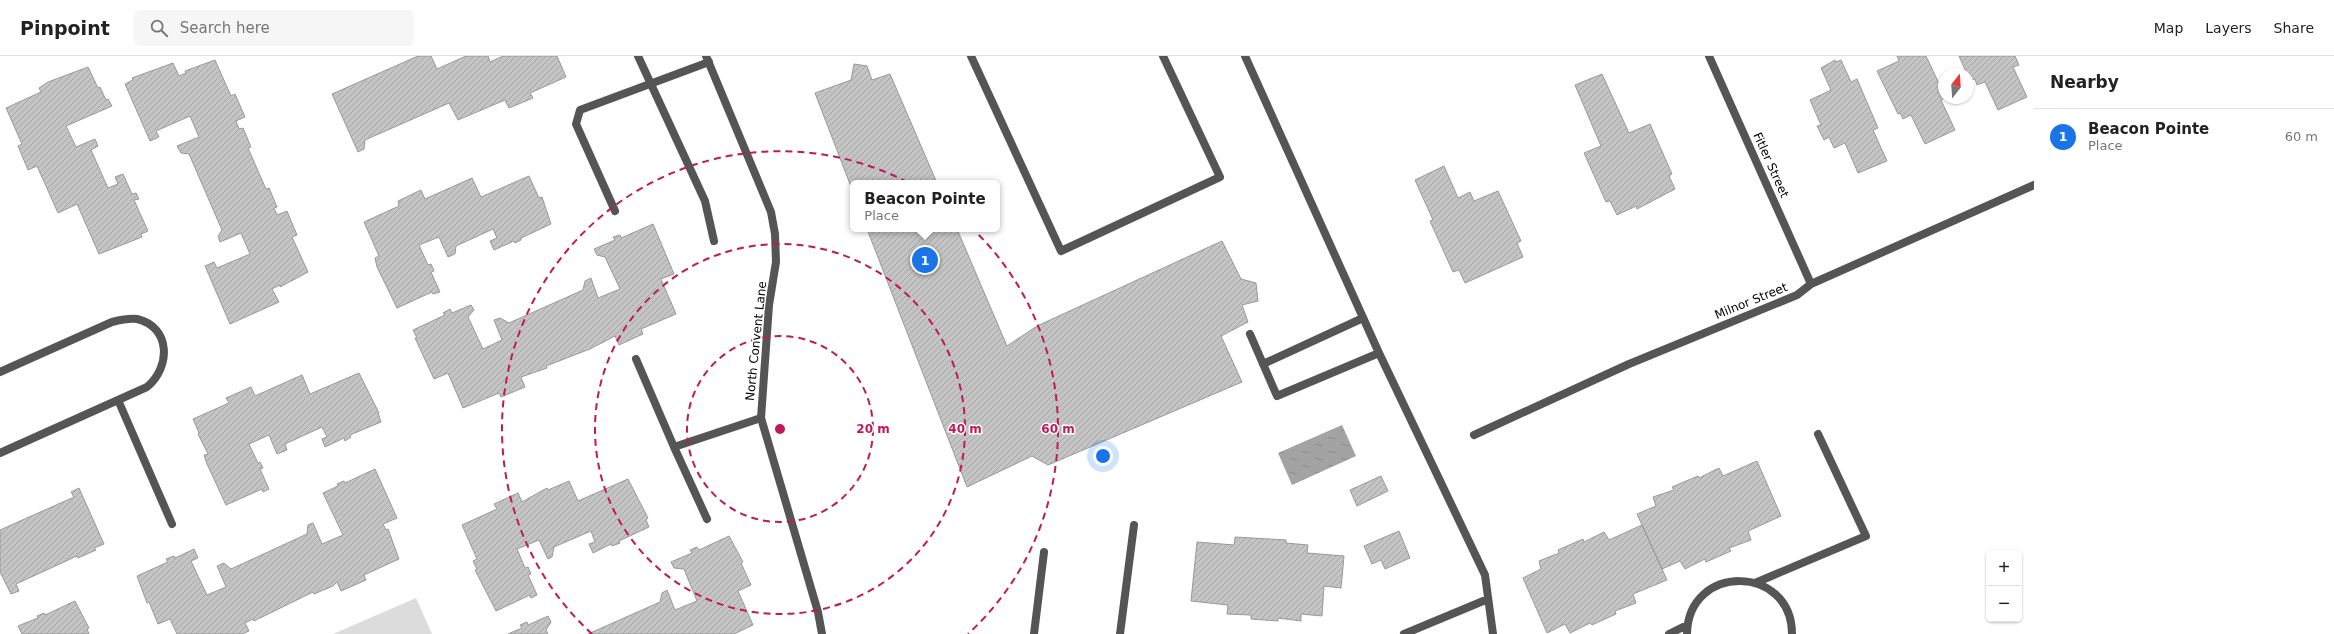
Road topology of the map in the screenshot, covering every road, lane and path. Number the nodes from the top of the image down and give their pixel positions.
1 (638, 56) edge
2 (971, 56) edge
3 (1163, 56) edge
4 (1245, 56) edge
5 (1709, 56) edge
6 (707, 59) edge
7 (652, 84) junction
8 (2034, 185) edge
9 (615, 212) dead end
10 (714, 241) dead end
11 (1811, 284) junction
12 (1363, 318) junction
13 (1250, 334) dead end
14 (1379, 353) junction
15 (636, 359) dead end
16 (1264, 364) junction
17 (0, 372) edge
18 (118, 400) junction
19 (760, 418) junction
20 (1818, 434) dead end
21 (1474, 435) dead end
22 (674, 447) junction
23 (0, 453) edge
24 (707, 519) dead end
25 (172, 524) dead end
26 (1134, 525) dead end
27 (1044, 552) dead end
28 (1755, 583) junction
29 (1488, 599) junction
30 (1687, 625) junction
31 (822, 634) edge
32 (1034, 634) edge
33 (1120, 634) edge
34 (1404, 634) edge
35 (1493, 634) edge
36 (1669, 634) edge
37 (1687, 634) edge
38 (1792, 634) edge

1 - 7 street
2 - 3 street
4 - 12 street
5 - 11 street, Fitler Street
6 - 7 street
6 - 19 street, North Convent Lane
7 - 9 street
7 - 10 street
8 - 11 street, Milnor Street
11 - 21 street, Milnor Street
12 - 14 street
12 - 16 street
13 - 16 street
14 - 16 street
14 - 29 street
15 - 22 street
17 - 18 street
18 - 23 street
18 - 25 street
19 - 22 street
19 - 31 street, North Convent Lane
20 - 28 street
22 - 24 street
26 - 33 street
27 - 32 street
28 - 30 street
28 - 38 street
29 - 34 street
29 - 35 street
30 - 36 street
30 - 37 street

